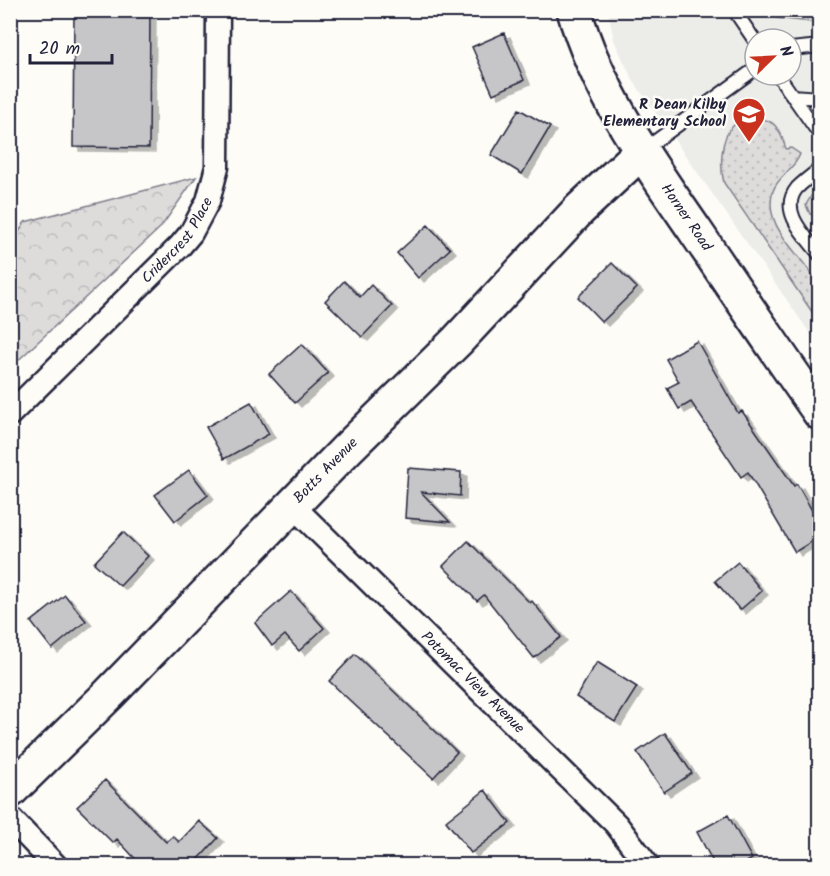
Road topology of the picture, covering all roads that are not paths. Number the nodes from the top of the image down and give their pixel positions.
1 (218, 10) edge
2 (574, 10) edge
3 (734, 10) edge
4 (746, 27) edge
5 (819, 46) edge
6 (803, 48) edge
7 (743, 78) edge
8 (786, 87) edge
9 (792, 96) junction
10 (819, 98) edge
11 (819, 135) edge
12 (641, 152) junction
13 (819, 169) edge
14 (819, 255) edge
15 (819, 413) edge
16 (10, 414) edge
17 (293, 506) junction
18 (10, 791) edge
19 (10, 818) edge
20 (57, 866) edge
21 (648, 866) edge

1 - 16 street, Cridercrest Place
2 - 12 street, Horner Road
3 - 4 lane
5 - 6 lane
7 - 12 lane
8 - 9 lane
9 - 10 lane
9 - 11 lane
12 - 15 street, Horner Road
12 - 17 street, Botts Avenue
13 - 14 lane
17 - 18 street, Botts Avenue
17 - 21 street, Potomac View Avenue
19 - 20 street

